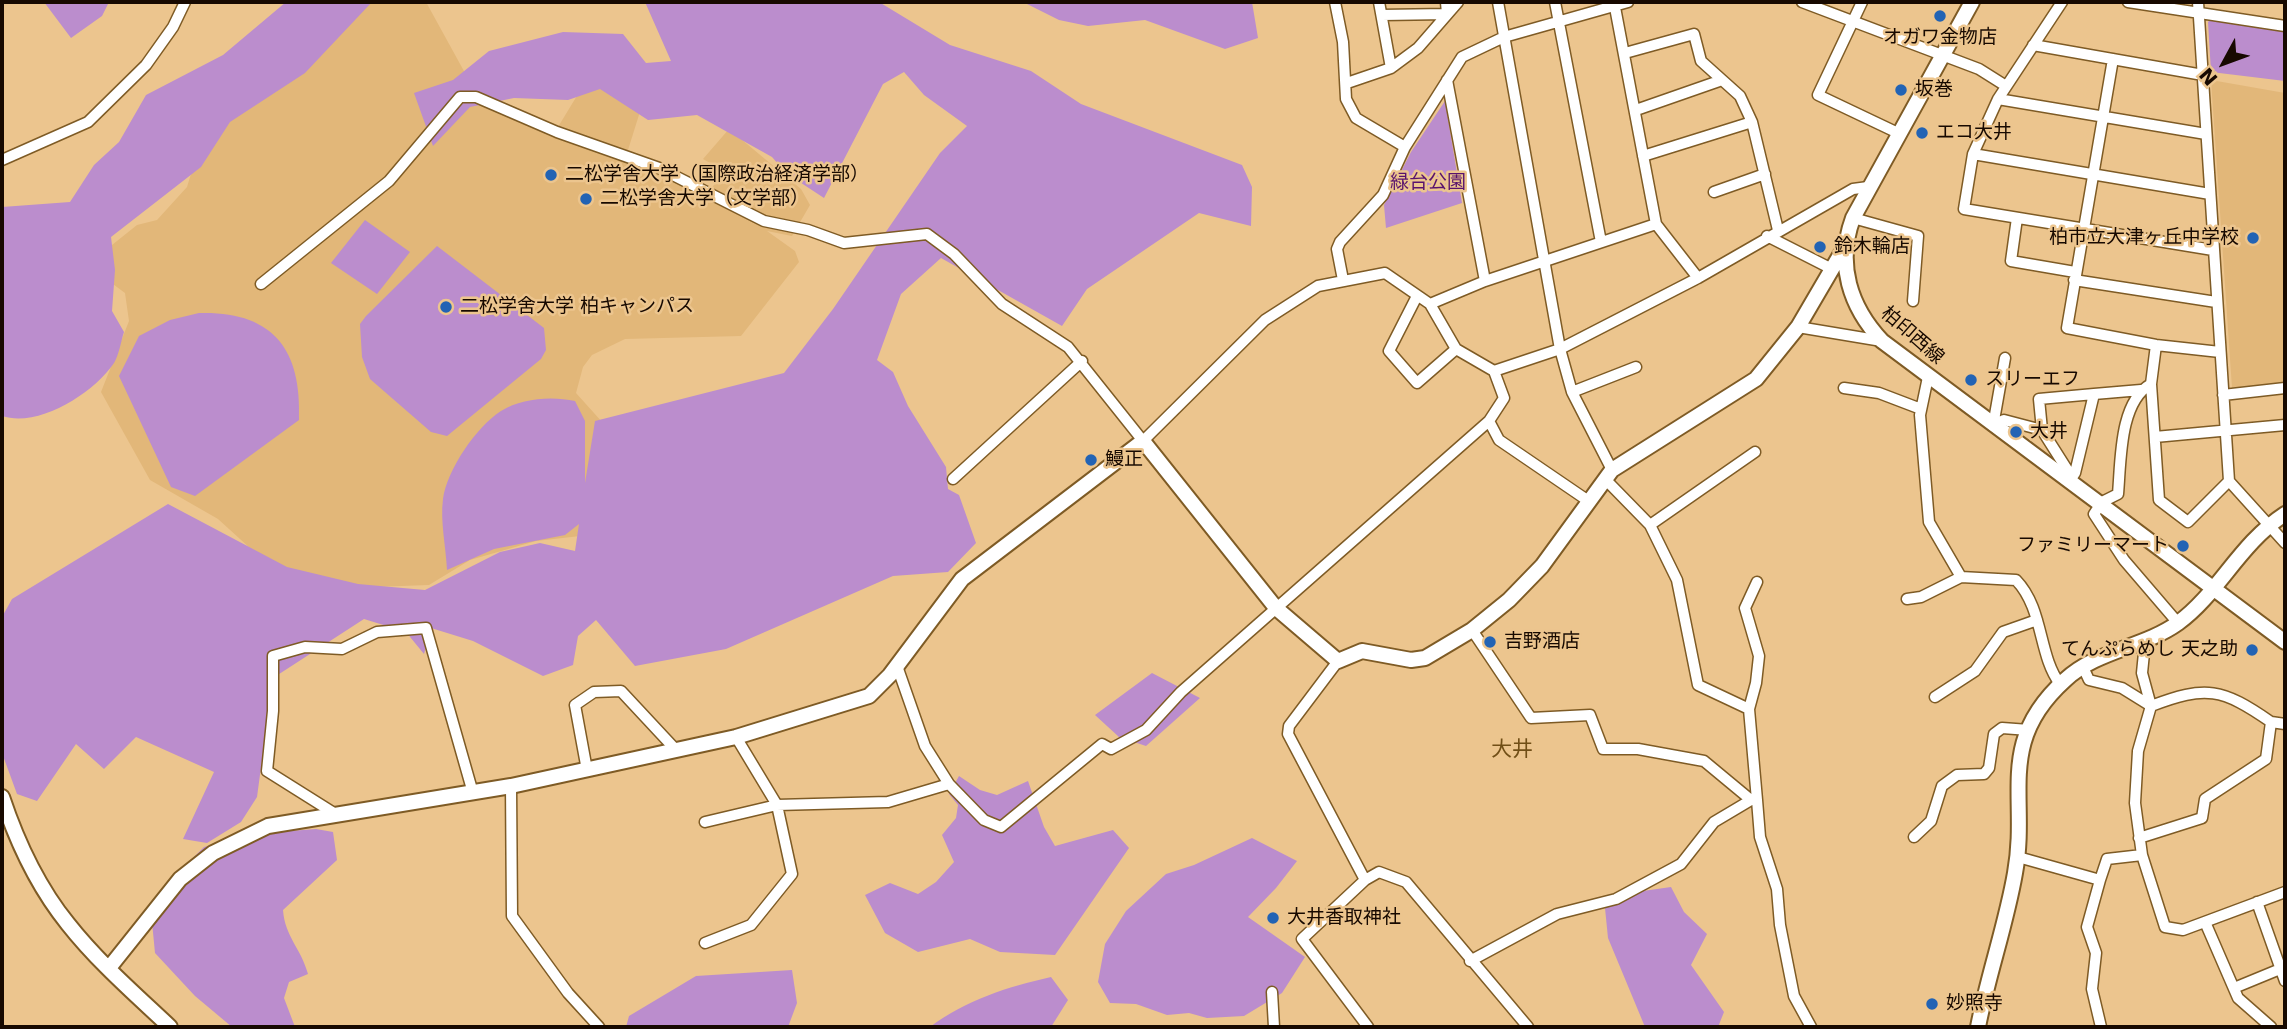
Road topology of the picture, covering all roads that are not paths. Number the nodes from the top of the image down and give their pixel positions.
1 (185, 2) edge
2 (1335, 2) edge
3 (1379, 2) edge
4 (1446, 2) edge
5 (1458, 2) edge
6 (1498, 2) edge
7 (1555, 2) edge
8 (1628, 2) edge
9 (1802, 2) edge
10 (1862, 2) edge
11 (1972, 2) edge
12 (2062, 2) edge
13 (2128, 2) edge
14 (2198, 2) edge
15 (1614, 4) edge
16 (1447, 14) junction
17 (2199, 14) junction
18 (1382, 15) junction
19 (1559, 22) junction
20 (1853, 23) junction
21 (2285, 26) edge
22 (1504, 37) junction
23 (2034, 45) junction
24 (1625, 53) junction
25 (1941, 56) junction
26 (2113, 59) junction
27 (1391, 68) junction
28 (2203, 75) junction
29 (1447, 80) junction
30 (1722, 80) junction
31 (1347, 83) junction
32 (2006, 86) junction
33 (1998, 99) junction
34 (1636, 110) junction
35 (2102, 116) junction
36 (1752, 122) junction
37 (1898, 133) junction
38 (2206, 134) junction
39 (1405, 147) junction
40 (1973, 154) junction
41 (1643, 156) junction
42 (2, 160) edge
43 (1765, 174) junction
44 (2092, 174) junction
45 (1868, 187) junction
46 (1714, 192) dead end
47 (2210, 194) junction
48 (1853, 218) junction
49 (2017, 218) junction
50 (1656, 223) junction
51 (2083, 229) junction
52 (1777, 230) junction
53 (1767, 236) junction
54 (1601, 242) junction
55 (1846, 245) junction
56 (2213, 250) junction
57 (1546, 261) junction
58 (1830, 268) junction
59 (2075, 276) junction
60 (1698, 278) junction
61 (1343, 280) junction
62 (1485, 281) junction
63 (261, 284) dead end
64 (1418, 296) junction
65 (1913, 301) dead end
66 (2216, 302) junction
67 (1430, 304) junction
68 (1798, 327) junction
69 (1882, 341) junction
70 (2156, 345) junction
71 (1456, 349) junction
72 (1560, 349) junction
73 (2220, 352) junction
74 (2005, 358) dead end
75 (1082, 361) junction
76 (1636, 367) dead end
77 (1494, 371) junction
78 (1928, 377) junction
79 (2151, 384) junction
80 (1844, 388) dead end
81 (2285, 388) edge
82 (2141, 390) junction
83 (1573, 392) junction
84 (2094, 394) junction
85 (2223, 395) junction
86 (1921, 409) junction
87 (1489, 421) junction
88 (2285, 425) edge
89 (1993, 426) junction
90 (2042, 430) junction
91 (2225, 431) junction
92 (2155, 437) junction
93 (1143, 441) junction
94 (1755, 452) dead end
95 (1609, 475) junction
96 (2072, 478) junction
97 (953, 479) dead end
98 (2230, 481) junction
99 (1587, 500) junction
100 (2100, 505) junction
101 (2285, 514) edge
102 (2269, 525) junction
103 (1650, 526) junction
104 (2285, 543) edge
105 (1961, 578) junction
106 (1757, 582) dead end
107 (2212, 588) junction
108 (1907, 599) dead end
109 (1276, 608) junction
110 (2037, 620) junction
111 (2178, 623) junction
112 (1472, 631) junction
113 (2285, 642) edge
114 (2139, 645) junction
115 (1338, 661) junction
116 (897, 667) junction
117 (2083, 667) junction
118 (2060, 684) junction
119 (1935, 697) dead end
120 (2151, 706) junction
121 (1749, 709) junction
122 (2271, 722) junction
123 (2285, 724) edge
124 (2029, 730) junction
125 (736, 737) junction
126 (676, 750) junction
127 (587, 769) junction
128 (949, 784) junction
129 (511, 786) junction
130 (473, 793) junction
131 (2, 797) edge
132 (1754, 800) junction
133 (776, 805) junction
134 (337, 815) junction
135 (705, 822) dead end
136 (1913, 837) dead end
137 (2139, 838) junction
138 (2142, 855) junction
139 (2018, 857) junction
140 (1365, 880) junction
141 (2100, 880) junction
142 (2285, 892) edge
143 (2257, 902) junction
144 (2205, 922) junction
145 (705, 943) dead end
146 (1470, 961) junction
147 (110, 968) junction
148 (2283, 968) edge
149 (2285, 981) edge
150 (2234, 988) junction
151 (1272, 992) dead end
152 (170, 1027) edge
153 (599, 1027) edge
154 (1274, 1027) edge
155 (1368, 1027) edge
156 (1528, 1027) edge
157 (1811, 1027) edge
158 (1978, 1027) edge
159 (2101, 1027) edge
160 (2271, 1027) edge

1 - 42 street
2 - 31 street
3 - 18 street
4 - 16 street
5 - 16 street
6 - 22 street
7 - 19 street
8 - 15 street
9 - 20 street
10 - 20 street
11 - 25 street, 柏印西線
12 - 23 street
13 - 17 street
14 - 17 street
15 - 19 street
15 - 24 street
16 - 18 street
16 - 27 street
17 - 21 street
17 - 28 street
18 - 27 street
19 - 22 street
19 - 54 street
20 - 25 street
20 - 37 street
22 - 29 street
22 - 57 street
23 - 26 street
23 - 32 street
24 - 30 street
24 - 34 street
25 - 32 street
25 - 37 street, 柏印西線
26 - 28 street
26 - 35 street
27 - 31 street
28 - 38 street
29 - 39 street
29 - 62 street
30 - 34 street
30 - 36 street
31 - 39 street
32 - 33 street
33 - 35 street
33 - 40 street
34 - 41 street
35 - 38 street
35 - 44 street
36 - 41 street
36 - 43 street
37 - 45 street, 柏印西線
38 - 47 street
39 - 61 street
40 - 44 street
40 - 49 street
41 - 50 street
43 - 46 street
43 - 52 street
44 - 47 street
44 - 51 street
45 - 48 street, 柏印西線
45 - 52 street
47 - 56 street
48 - 55 street, 柏印西線
48 - 65 street
49 - 51 street
49 - 59 street
50 - 54 street
50 - 60 street
51 - 56 street
51 - 59 street
52 - 53 street
53 - 58 street
53 - 60 street
54 - 57 street
55 - 58 street
55 - 69 street, 柏印西線
56 - 66 street
57 - 62 street
57 - 72 street
58 - 68 street
59 - 66 street
59 - 70 street
60 - 72 street
61 - 64 street
61 - 93 street
62 - 67 street
63 - 75 street
64 - 67 street
64 - 71 street
66 - 73 street
67 - 71 street
68 - 69 street
68 - 95 street
69 - 78 street, 柏印西線
70 - 73 street
70 - 79 street
71 - 77 street
72 - 77 street
72 - 83 street
73 - 85 street
74 - 89 street
75 - 93 street
75 - 97 street
76 - 83 street
77 - 87 street
78 - 86 street
78 - 89 street, 柏印西線
79 - 82 street
79 - 92 street
80 - 86 street
81 - 85 street
82 - 84 street
82 - 100 street
83 - 95 street
84 - 90 street
84 - 96 street
85 - 91 street
86 - 105 street
87 - 99 street
87 - 109 street
88 - 91 street
89 - 90 street
89 - 96 street, 柏印西線
90 - 96 street
91 - 92 street
91 - 98 street
92 - 98 street
93 - 109 street
93 - 116 street
94 - 103 street
95 - 99 street
95 - 103 street
96 - 100 street, 柏印西線
98 - 102 street
99 - 112 street
100 - 107 street, 柏印西線
100 - 111 street
101 - 102 street
102 - 104 street
102 - 107 street
103 - 121 street
105 - 108 street
105 - 110 street
106 - 121 street
107 - 111 street
107 - 113 street, 柏印西線
109 - 115 street
109 - 128 street
110 - 118 street
110 - 119 street
111 - 114 street
112 - 115 street
112 - 132 street
114 - 117 street
114 - 120 street
115 - 140 street
116 - 125 street
116 - 128 street
117 - 118 street
117 - 120 street
118 - 124 street
120 - 122 street
120 - 137 street
121 - 132 street
122 - 123 street
122 - 137 street
124 - 136 street
124 - 139 street
125 - 126 street
125 - 133 street
126 - 127 street
126 - 127 street
127 - 129 street
128 - 133 street
129 - 130 street
129 - 153 street
130 - 134 street
130 - 134 street
131 - 147 street
132 - 146 street
132 - 157 street
133 - 135 street
133 - 145 street
134 - 147 street
137 - 138 street
138 - 141 street
138 - 144 street
139 - 141 street
139 - 158 street
140 - 146 street
140 - 155 street
141 - 159 street
142 - 143 street
143 - 144 street
143 - 148 street
144 - 150 street
146 - 156 street
147 - 152 street
148 - 149 street
148 - 150 street
150 - 160 street
151 - 154 street

